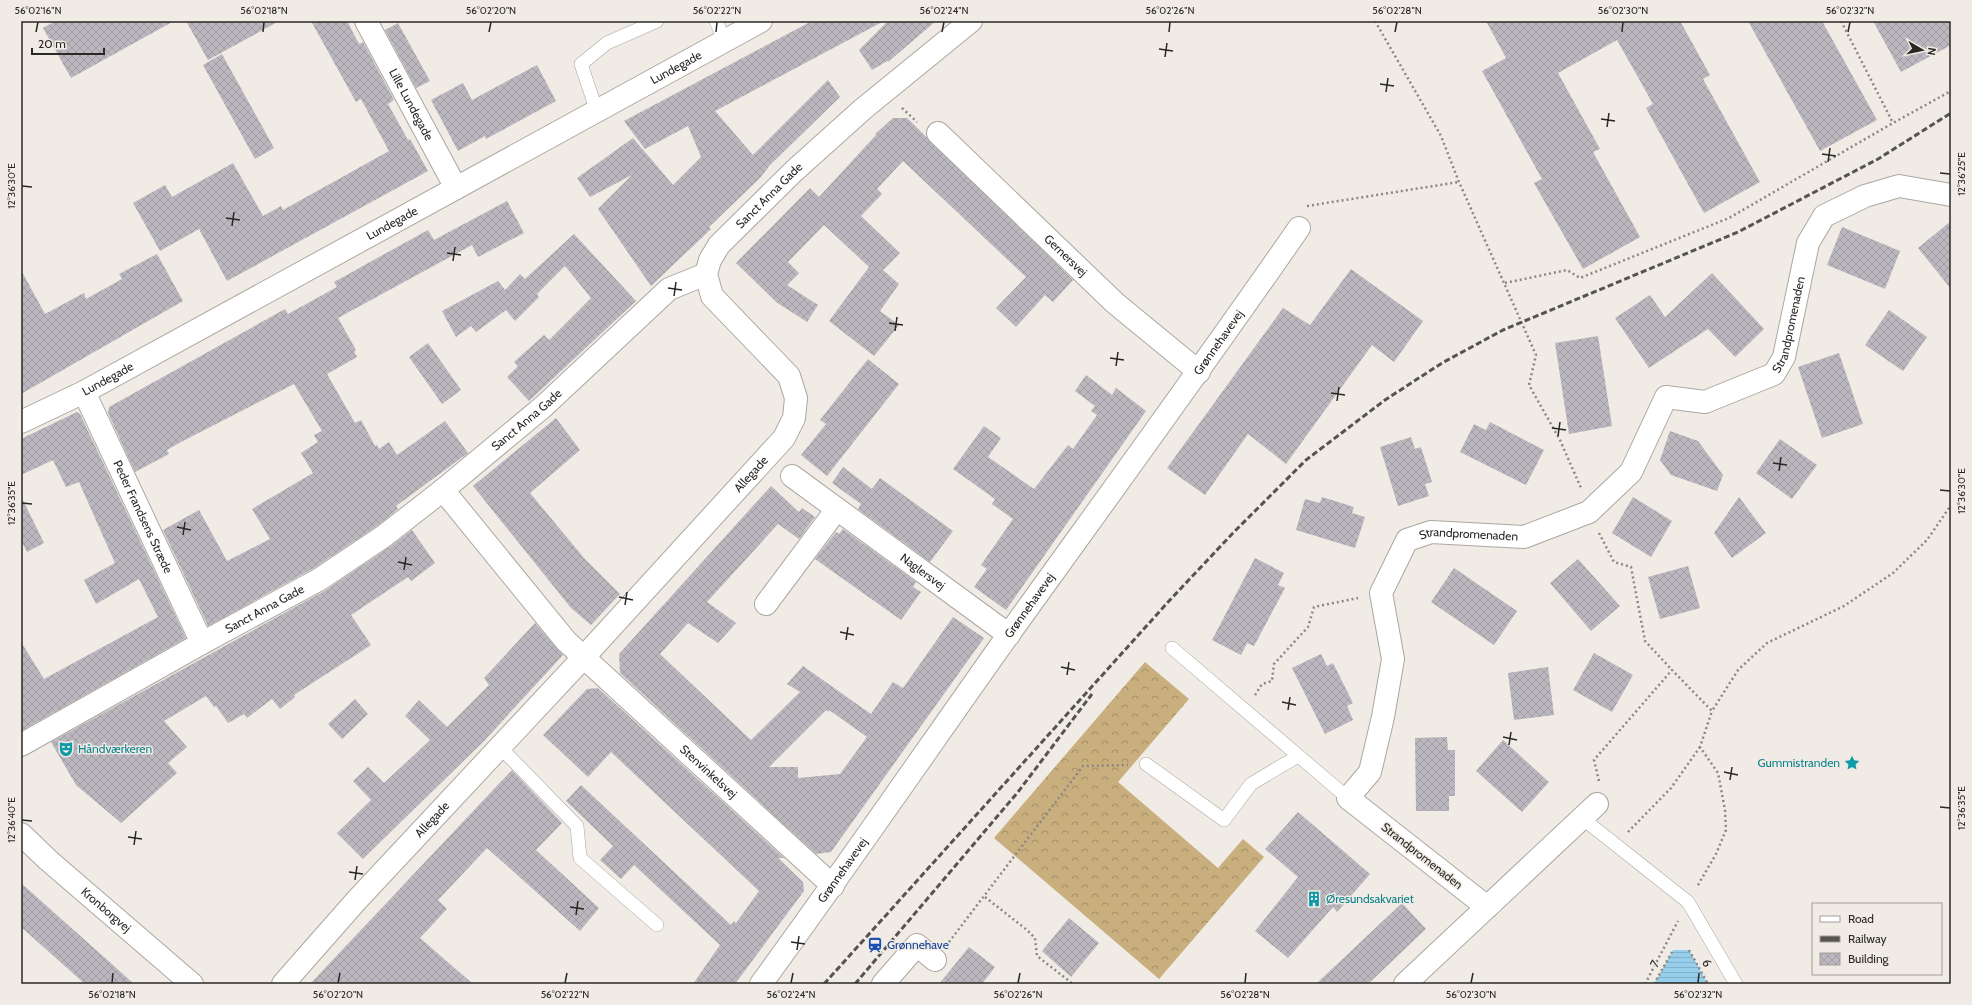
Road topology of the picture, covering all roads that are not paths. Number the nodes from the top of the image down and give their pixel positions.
1 (366, 21) edge
2 (657, 21) edge
3 (716, 21) edge
4 (762, 21) edge
5 (971, 21) edge
6 (725, 41) junction
7 (598, 112) junction
8 (938, 133) road end
9 (456, 188) junction
10 (1951, 195) edge
11 (1299, 228) road end
12 (706, 274) junction
13 (1199, 372) junction
14 (84, 392) junction
15 (21, 422) edge
16 (792, 476) dead end
17 (443, 490) junction
18 (837, 509) junction
19 (766, 604) dead end
20 (1009, 635) junction
21 (202, 643) junction
22 (1172, 648) dead end
23 (583, 658) junction
24 (21, 746) edge
25 (500, 747) junction
26 (1298, 756) junction
27 (1146, 764) road end
28 (1348, 798) junction
29 (1590, 811) joint
30 (21, 834) edge
31 (833, 886) junction
32 (1487, 907) junction
33 (657, 925) dead end
34 (935, 960) road end
35 (288, 982) edge
36 (192, 984) edge
37 (761, 984) edge
38 (883, 984) edge
39 (1405, 984) edge
40 (1736, 984) edge

1 - 9 street, Lille Lundegade
2 - 7 lane
3 - 6 lane
4 - 6 street, Lundegade
5 - 12 street, Sanct Anna Gade
6 - 7 street, Lundegade
7 - 9 street, Lundegade
8 - 13 street, Gernersvej
9 - 14 street, Lundegade
10 - 28 street, Strandpromenaden
11 - 13 street, Grønnehavevej
12 - 17 street, Sanct Anna Gade
12 - 23 street, Allegade
13 - 20 street, Grønnehavevej
14 - 15 street, Lundegade
14 - 21 street, Peder Frandsens Stræde
16 - 18 street, Naglersvej
17 - 21 street, Sanct Anna Gade
17 - 23 street
18 - 19 street
18 - 20 street, Naglersvej
20 - 31 street, Grønnehavevej
21 - 24 street, Sanct Anna Gade
22 - 26 lane
23 - 25 street, Allegade
23 - 31 street, Stenvinkelsvej
25 - 33 lane
25 - 35 street, Allegade
26 - 27 lane
26 - 28 lane
28 - 32 street, Strandpromenaden
29 - 32 street
29 - 40 lane
30 - 36 street, Kronborgvej
31 - 37 street, Grønnehavevej
32 - 39 street
34 - 38 street

